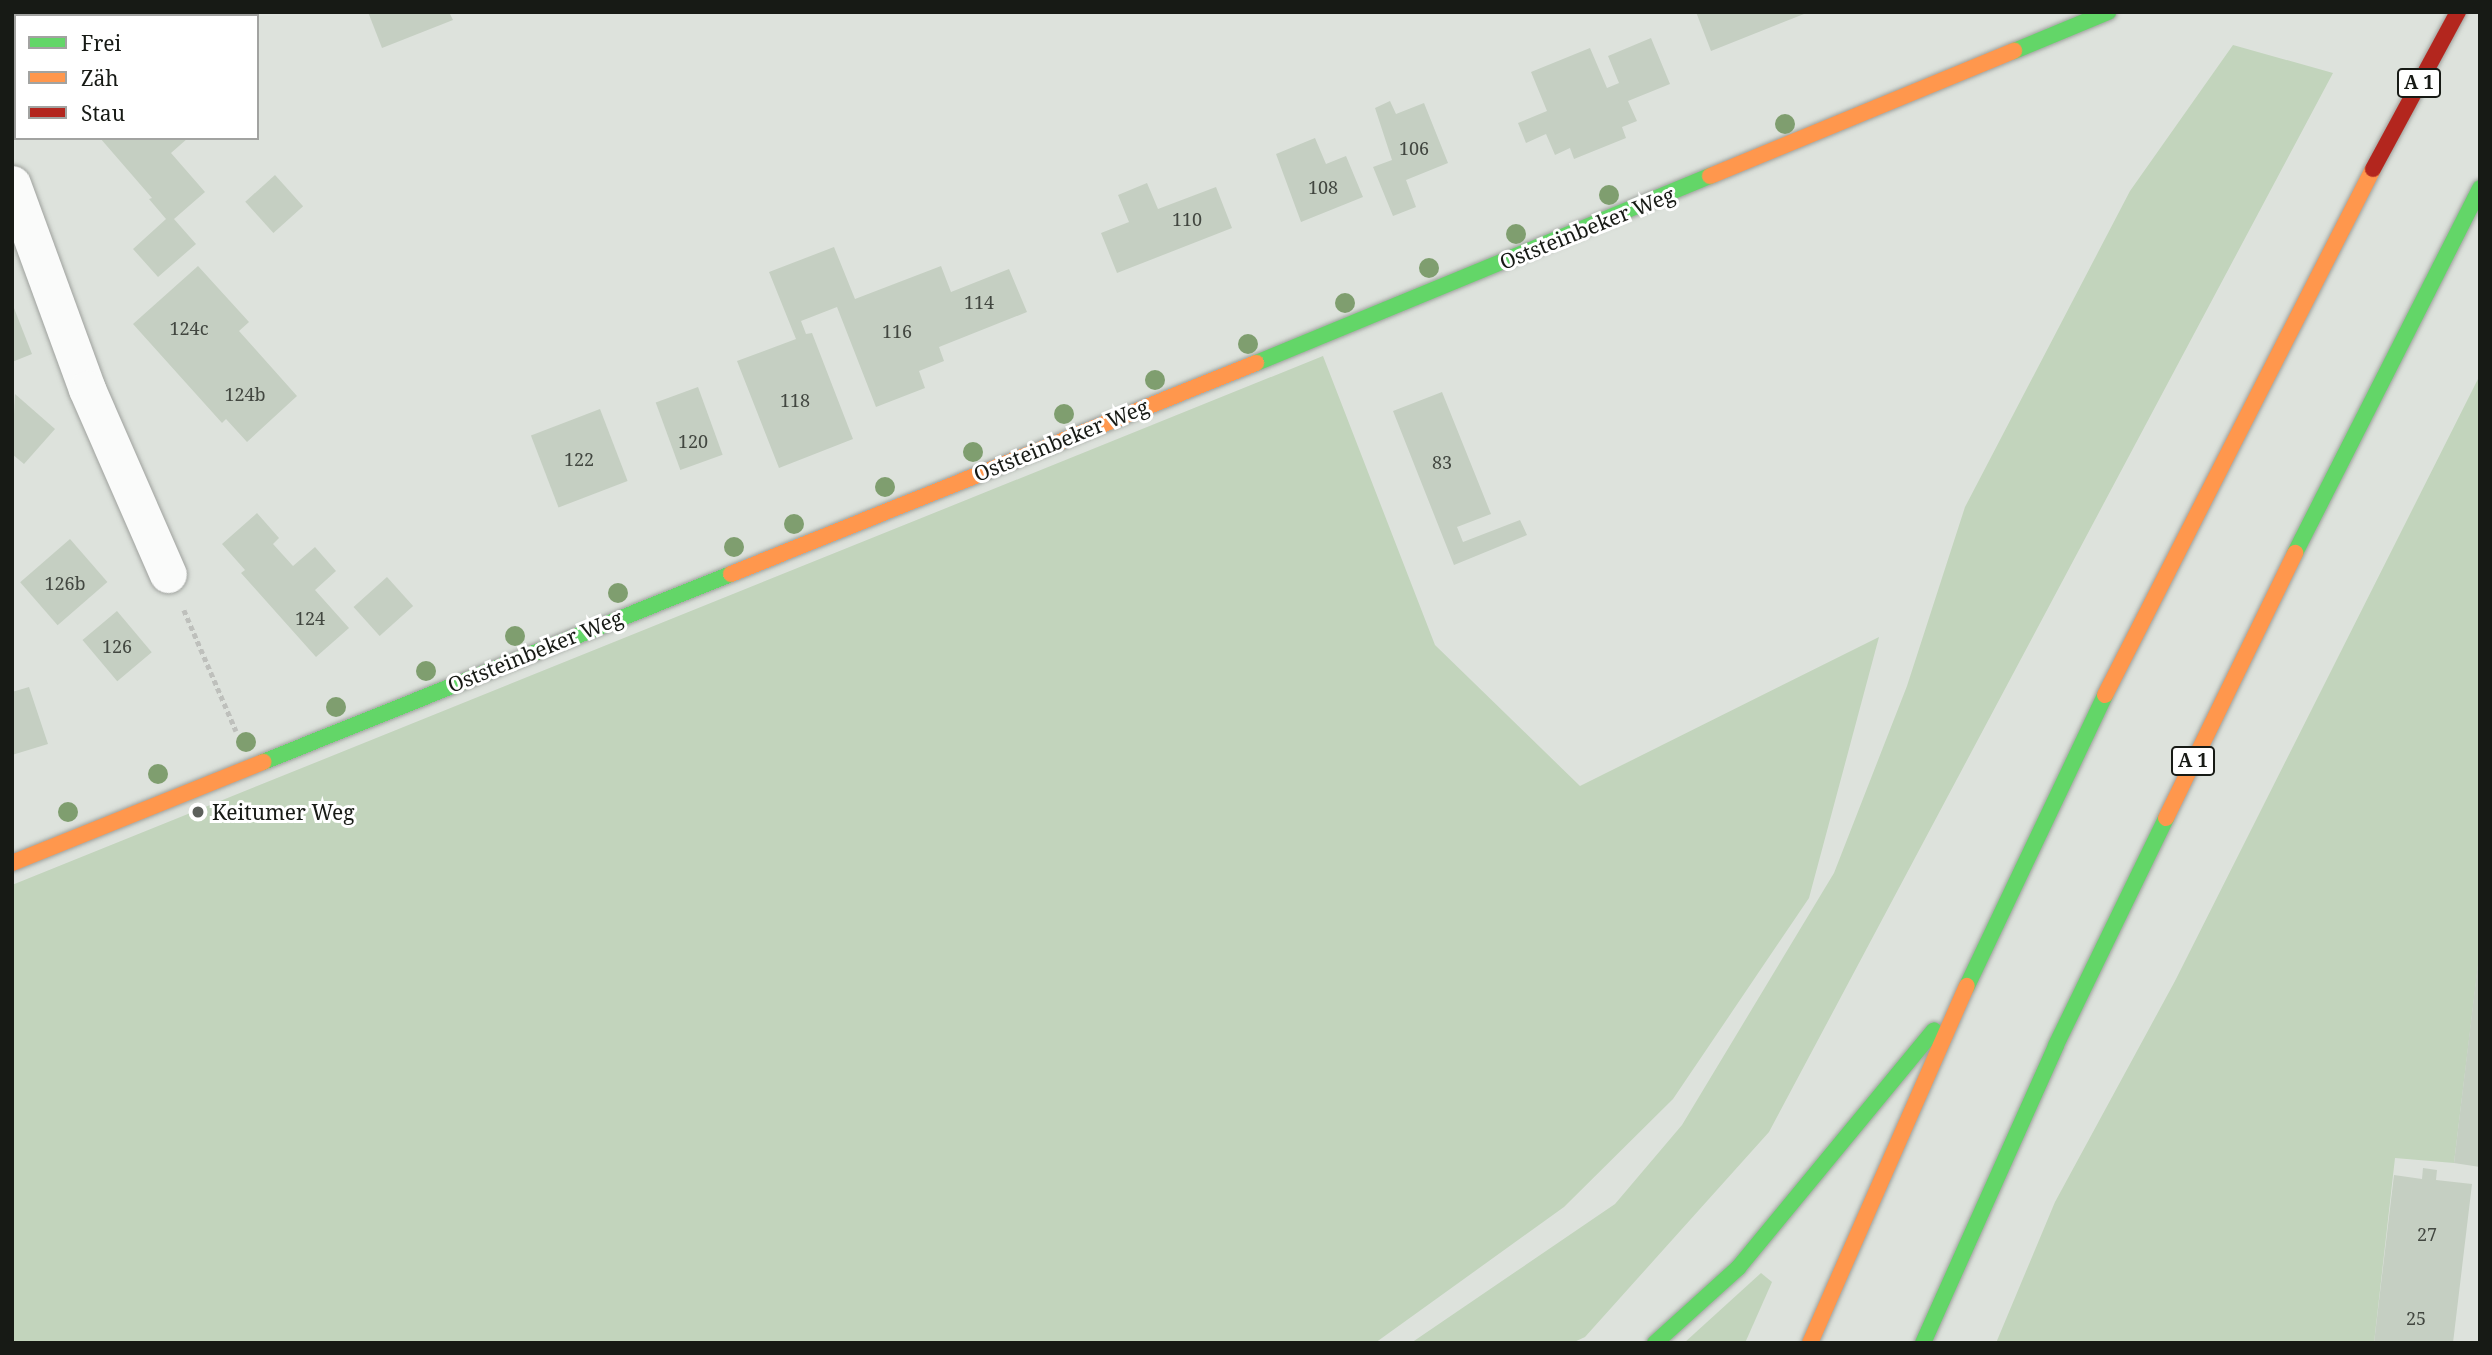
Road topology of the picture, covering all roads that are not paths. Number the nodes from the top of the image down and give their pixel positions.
1 (2108, 12) edge
2 (2458, 12) edge
3 (12, 184) edge
4 (2480, 188) edge
5 (168, 575) road end
6 (12, 863) edge
7 (1964, 993) junction
8 (1656, 1343) edge
9 (1810, 1343) edge
10 (1923, 1343) edge

1 - 6 main road, Oststeinbeker Weg
2 - 7 main road, A 1
3 - 5 street
4 - 10 main road, A 1
7 - 8 main road
7 - 9 main road, A 1

